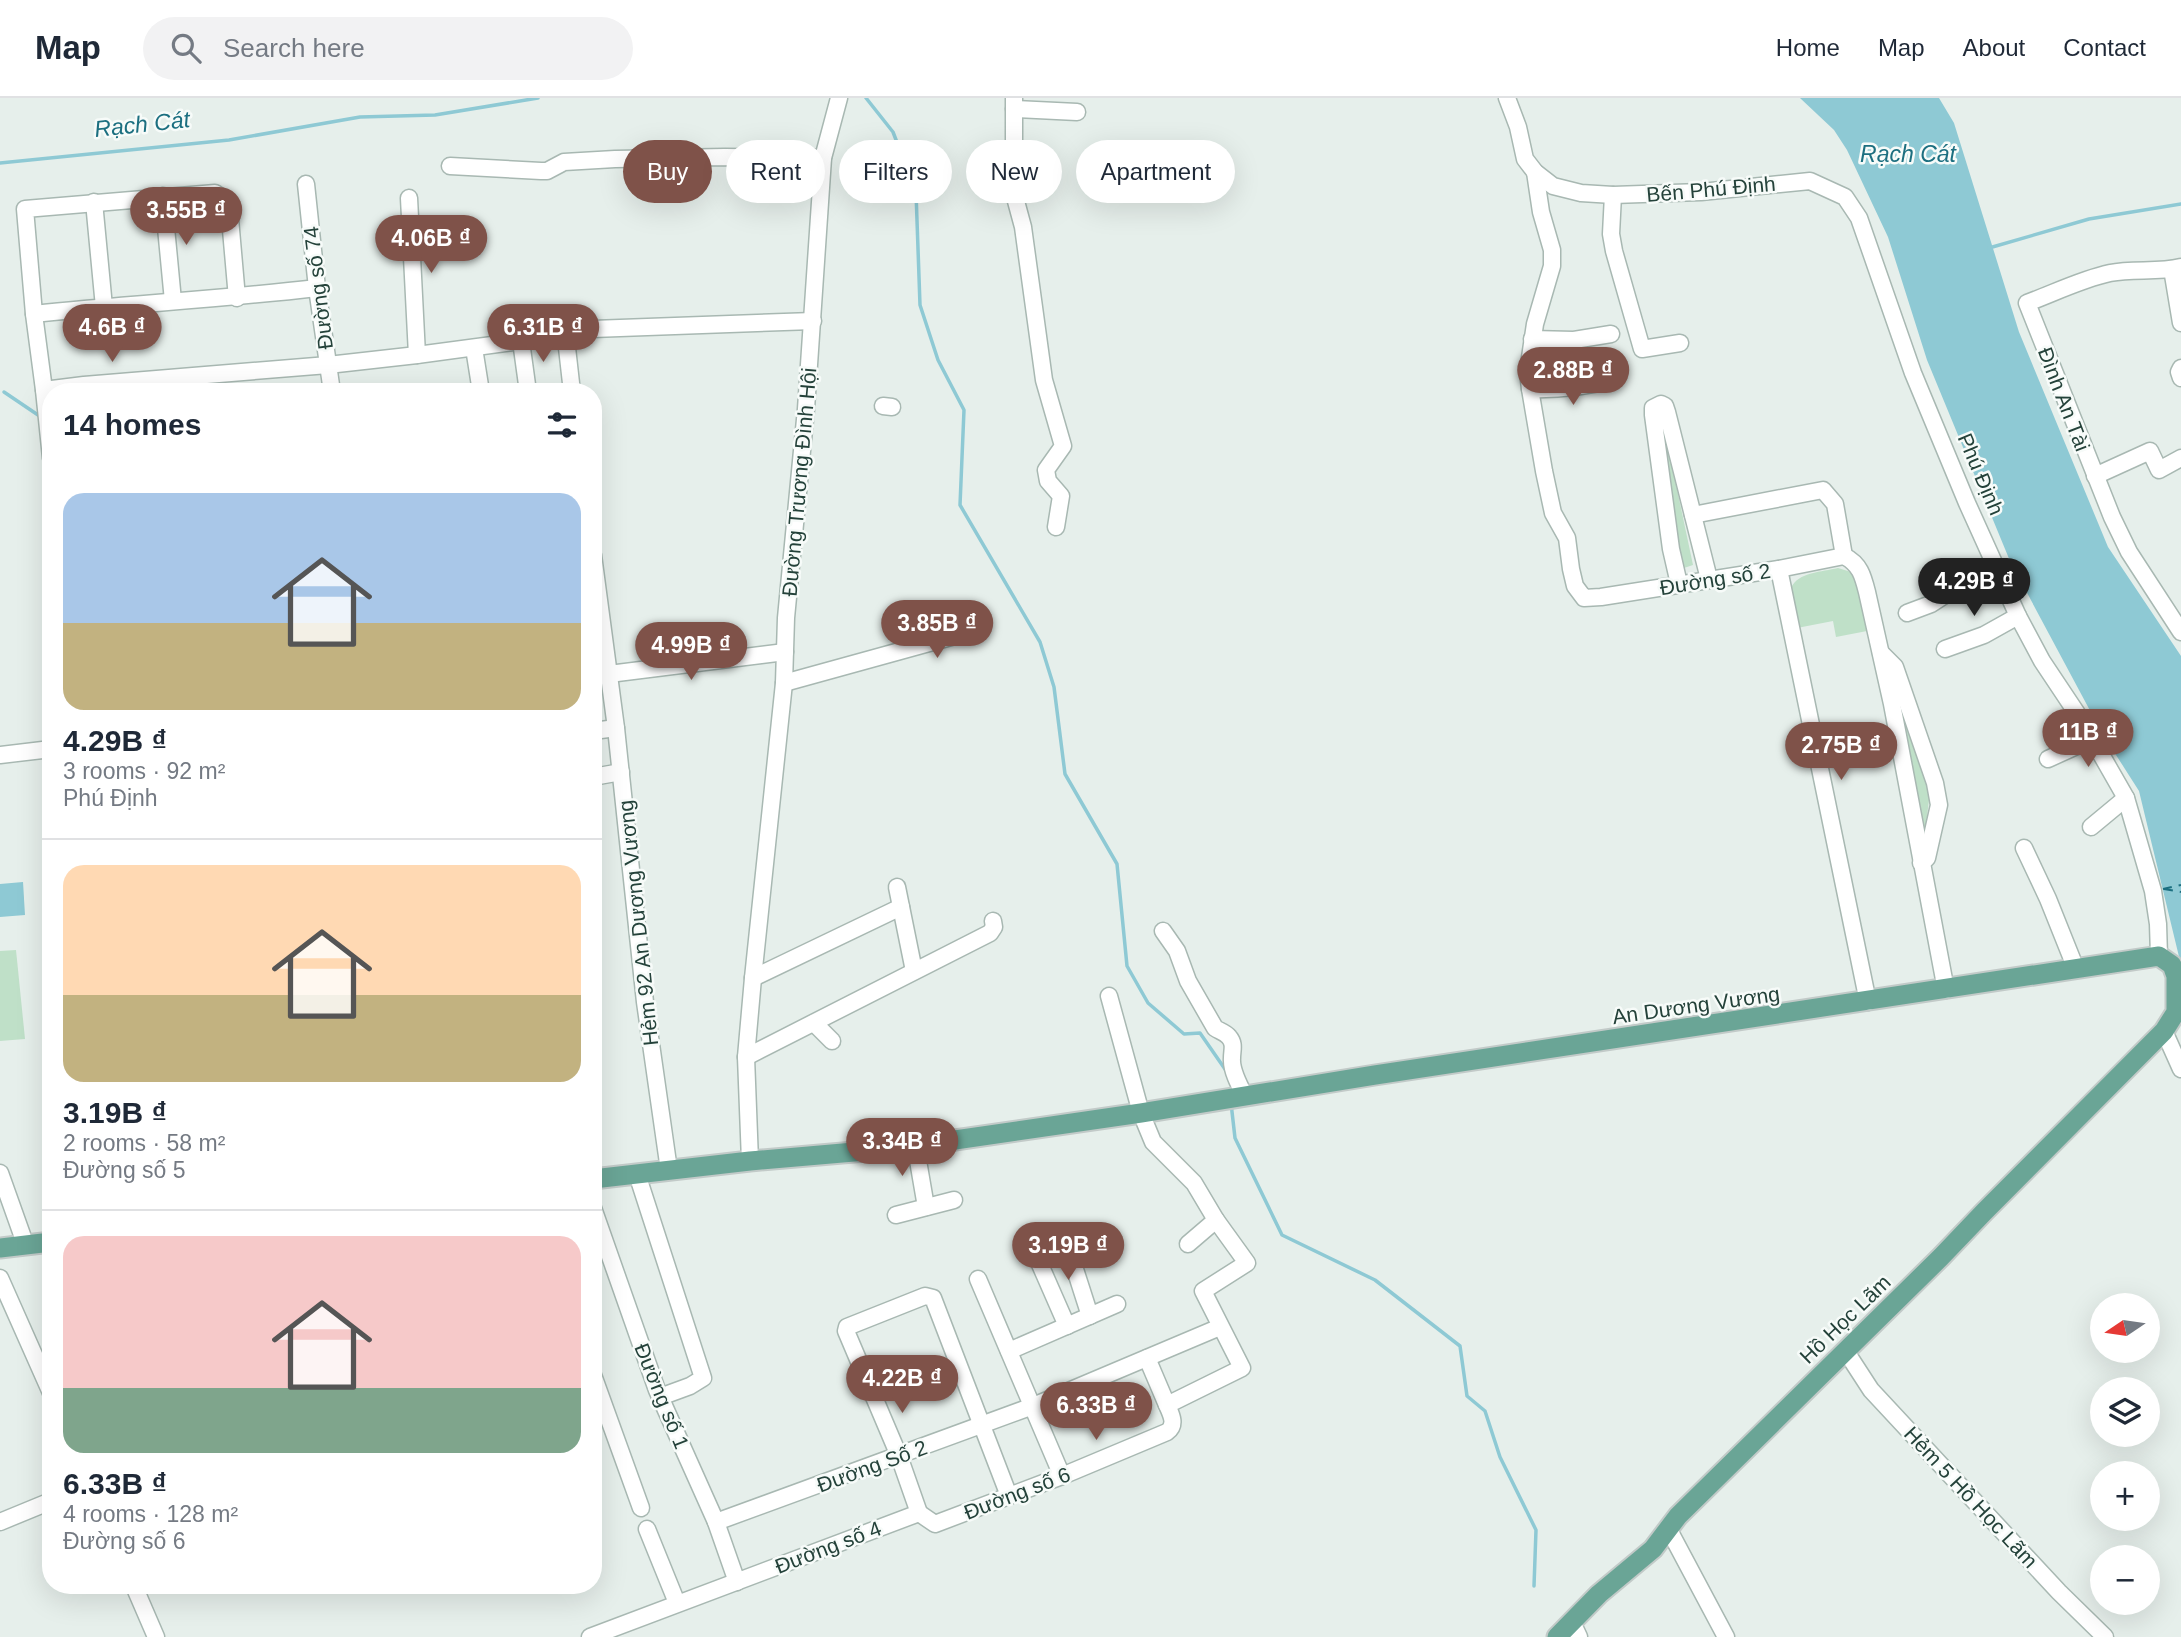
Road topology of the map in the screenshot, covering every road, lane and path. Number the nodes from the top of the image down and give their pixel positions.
1 (1507, 98) edge
2 (1014, 104) edge
3 (838, 105) edge
4 (1077, 112) dead end
5 (825, 149) edge
6 (726, 157) edge
7 (450, 166) dead end
8 (1535, 172) junction
9 (306, 184) dead end
10 (1612, 195) junction
11 (163, 196) junction
12 (409, 198) dead end
13 (94, 202) junction
14 (820, 203) edge
15 (2177, 268) edge
16 (317, 288) junction
17 (237, 298) junction
18 (173, 301) junction
19 (103, 307) junction
20 (1890, 312) joint
21 (34, 314) junction
22 (813, 321) junction
23 (2181, 323) edge
24 (565, 330) junction
25 (1611, 334) dead end
26 (1532, 339) junction
27 (521, 341) junction
28 (1680, 343) dead end
29 (474, 348) junction
30 (417, 355) junction
31 (328, 365) junction
32 (2181, 368) edge
33 (2181, 378) edge
34 (1612, 380) dead end
35 (43, 383) edge
36 (210, 383) edge
37 (331, 383) edge
38 (480, 383) edge
39 (527, 383) edge
40 (571, 383) edge
41 (1530, 389) junction
42 (2181, 458) edge
43 (2095, 477) junction
44 (1693, 515) junction
45 (1056, 527) dead end
46 (1844, 556) junction
47 (1779, 569) junction
48 (2000, 572) junction
49 (1709, 579) junction
50 (1679, 584) junction
51 (1907, 613) dead end
52 (2018, 615) junction
53 (2181, 632) edge
54 (958, 635) dead end
55 (1945, 649) dead end
56 (785, 652) junction
57 (1881, 653) junction
58 (602, 676) edge
59 (602, 679) edge
60 (784, 683) junction
61 (616, 728) junction
62 (602, 730) edge
63 (2092, 739) junction
64 (42, 750) edge
65 (0, 755) edge
66 (2048, 759) dead end
67 (621, 772) junction
68 (602, 775) edge
69 (2126, 798) junction
70 (2091, 827) dead end
71 (2024, 848) dead end
72 (1921, 863) junction
73 (897, 887) dead end
74 (901, 907) junction
75 (991, 927) dead end
76 (1163, 931) dead end
77 (2159, 956) junction
78 (2076, 969) junction
79 (914, 971) junction
80 (753, 978) junction
81 (1946, 990) junction
82 (1109, 996) dead end
83 (1867, 1002) junction
84 (814, 1023) junction
85 (2164, 1031) junction
86 (832, 1041) dead end
87 (746, 1056) junction
88 (2181, 1069) edge
89 (1242, 1096) junction
90 (1141, 1113) junction
91 (915, 1143) junction
92 (750, 1161) junction
93 (669, 1170) junction
94 (0, 1173) edge
95 (637, 1174) junction
96 (602, 1178) edge
97 (954, 1200) dead end
98 (926, 1207) junction
99 (896, 1214) dead end
100 (1216, 1220) junction
101 (602, 1233) edge
102 (1065, 1238) dead end
103 (42, 1243) edge
104 (1188, 1244) dead end
105 (26, 1246) junction
106 (0, 1248) edge
107 (1035, 1253) dead end
108 (0, 1278) edge
109 (978, 1279) dead end
110 (1117, 1304) dead end
111 (1090, 1316) junction
112 (1067, 1326) junction
113 (1220, 1327) junction
114 (1845, 1350) junction
115 (1009, 1351) junction
116 (1147, 1357) junction
117 (42, 1373) edge
118 (660, 1397) junction
119 (602, 1401) edge
120 (1167, 1405) junction
121 (1033, 1406) junction
122 (982, 1425) junction
123 (899, 1456) junction
124 (1062, 1476) junction
125 (1009, 1496) junction
126 (42, 1505) edge
127 (641, 1508) dead end
128 (919, 1513) junction
129 (0, 1522) edge
130 (716, 1522) junction
131 (648, 1529) dead end
132 (1669, 1530) junction
133 (737, 1582) junction
134 (137, 1594) edge
135 (677, 1603) junction
136 (1575, 1630) edge
137 (156, 1637) edge
138 (590, 1637) edge
139 (1557, 1637) edge
140 (1726, 1637) edge
141 (2105, 1637) edge

1 - 8 street
2 - 4 street
2 - 45 street
3 - 5 street, Đường Trương Đình Hội
6 - 7 street
8 - 10 street, Bến Phú Định
8 - 26 street
9 - 16 street, Đường số 74
10 - 20 street, Bến Phú Định
10 - 28 street
11 - 13 street
11 - 17 street
11 - 18 street
12 - 30 street
13 - 19 street
13 - 21 street
14 - 22 street, Đường Trương Đình Hội
15 - 23 street
15 - 43 street, Đình An Tài
16 - 17 street
16 - 31 street, Đường số 74
17 - 18 street
18 - 19 street
19 - 21 street
20 - 48 street, Phú Định
21 - 35 street
22 - 24 street
22 - 56 street, Đường Trương Đình Hội
24 - 27 street
24 - 40 street
25 - 26 street
26 - 41 street
27 - 29 street
27 - 39 street
29 - 30 street
29 - 38 street
30 - 31 street
31 - 36 street
31 - 37 street, Đường số 74
32 - 33 street
34 - 41 street
41 - 50 street, Đường số 2
42 - 43 street
43 - 53 street, Đình An Tài
44 - 46 street
44 - 49 street
44 - 50 street
46 - 47 street, Đường số 2
46 - 57 street
47 - 49 street, Đường số 2
47 - 83 street
48 - 51 street
48 - 52 street, Phú Định
49 - 50 street, Đường số 2
52 - 55 street
52 - 63 street, Phú Định
54 - 60 street
56 - 58 street
56 - 60 street, Đường Trương Đình Hội
57 - 72 street
57 - 72 street
59 - 61 street, Hẻm 92 An Dương Vương
60 - 80 street, Đường Trương Đình Hội
61 - 62 street
61 - 67 street, Hẻm 92 An Dương Vương
63 - 66 street
63 - 69 street, Phú Định
64 - 65 street
67 - 68 street
67 - 93 street, Hẻm 92 An Dương Vương
69 - 70 street
69 - 77 street, Phú Định
71 - 78 street
72 - 81 street
73 - 74 street
74 - 79 street
74 - 80 street
75 - 79 street
76 - 89 street
77 - 78 main road, An Dương Vương
77 - 85 main road, Phú Định
78 - 81 main road, An Dương Vương
79 - 84 street
80 - 87 street, Đường Trương Đình Hội
81 - 83 main road, An Dương Vương
82 - 90 street
83 - 89 main road, An Dương Vương
84 - 86 street
84 - 87 street
85 - 88 street
85 - 114 main road, Hồ Học Lãm
87 - 92 street, Đường Trương Đình Hội
89 - 90 main road, An Dương Vương
90 - 91 main road, An Dương Vương
90 - 100 street
91 - 92 main road, An Dương Vương
91 - 98 street
92 - 93 main road, An Dương Vương
93 - 95 main road, An Dương Vương
94 - 105 street
95 - 96 main road, An Dương Vương
95 - 118 street
97 - 98 street
98 - 99 street
100 - 104 street
100 - 113 street
101 - 118 street, Đường số 1
102 - 111 street
103 - 105 main road
105 - 106 main road
107 - 112 street
108 - 117 street
109 - 115 street
110 - 111 street
111 - 112 street
112 - 115 street
113 - 116 street, Đường Số 2
113 - 120 street
114 - 132 main road, Hồ Học Lãm
114 - 141 street, Hẻm 5 Hồ Học Lãm
115 - 121 street
116 - 120 street
116 - 121 street, Đường Số 2
118 - 130 street, Đường số 1
119 - 127 street
120 - 124 street, Đường số 6
121 - 122 street, Đường Số 2
121 - 124 street
122 - 123 street, Đường Số 2
122 - 123 street
122 - 125 street
123 - 128 street
123 - 130 street, Đường Số 2
124 - 125 street, Đường số 6
125 - 128 street, Đường số 6
126 - 129 street
128 - 133 street, Đường số 4
130 - 133 street, Đường số 1
131 - 135 street
132 - 136 main road, Hồ Học Lãm
132 - 140 street
133 - 135 street, Đường số 4
134 - 137 street
135 - 138 street, Đường số 4
136 - 139 main road, Hồ Học Lãm

